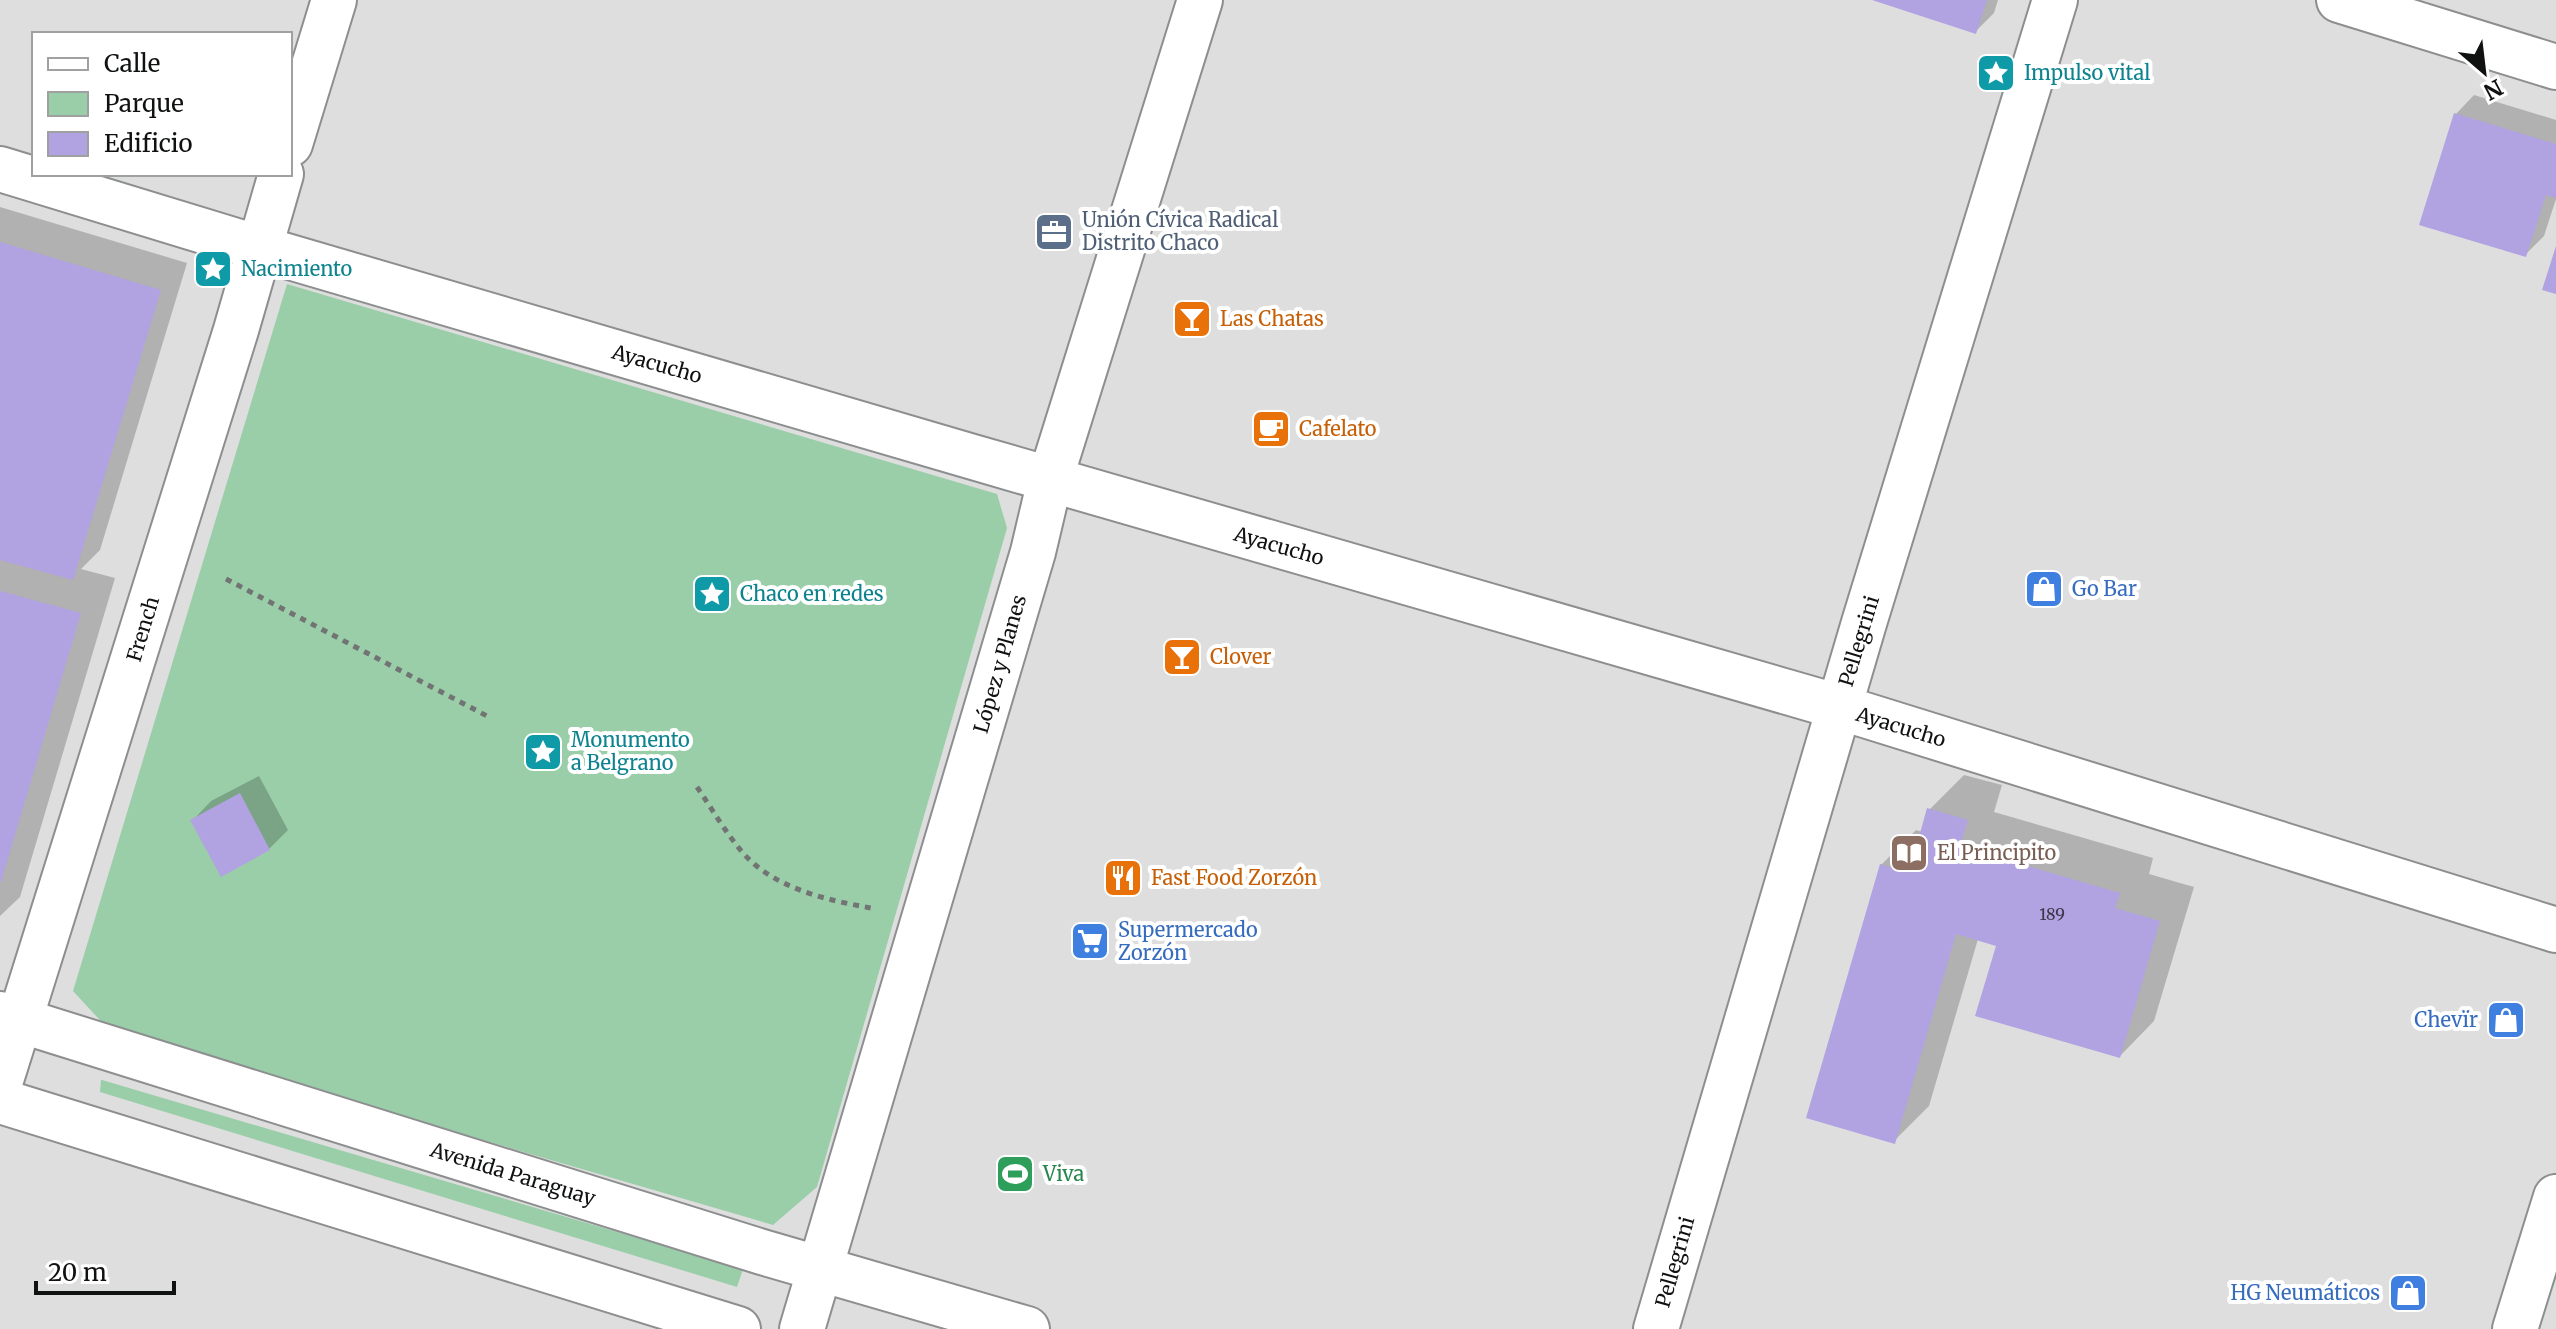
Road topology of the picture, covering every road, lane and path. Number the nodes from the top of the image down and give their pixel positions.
1 (334, 0) edge
2 (1200, 0) edge
3 (2055, 0) edge
4 (2339, 0) edge
5 (2556, 67) edge
6 (292, 137) edge
7 (0, 169) edge
8 (280, 176) edge
9 (259, 248) junction
10 (1050, 480) junction
11 (226, 579) dead end
12 (1839, 707) junction
13 (487, 716) dead end
14 (697, 787) dead end
15 (871, 908) dead end
16 (2556, 930) edge
17 (11, 1017) edge
18 (0, 1083) edge
19 (0, 1101) edge
20 (2556, 1197) edge
21 (820, 1269) junction
22 (738, 1329) edge
23 (802, 1329) edge
24 (1027, 1329) edge
25 (1656, 1329) edge
26 (2515, 1329) edge

1 - 6 street
2 - 10 street, López y Planes
3 - 12 street, Pellegrini
4 - 5 street
7 - 9 street, Ayacucho
8 - 9 street, French
9 - 10 street, Ayacucho
9 - 17 street, French
10 - 12 street, Ayacucho
10 - 21 street, López y Planes
11 - 13 path
12 - 16 street, Ayacucho
12 - 25 street, Pellegrini
14 - 15 path
17 - 18 street, French
17 - 21 street, Avenida Paraguay
19 - 22 street
20 - 26 street
21 - 23 street, López y Planes
21 - 24 street, Avenida Paraguay

